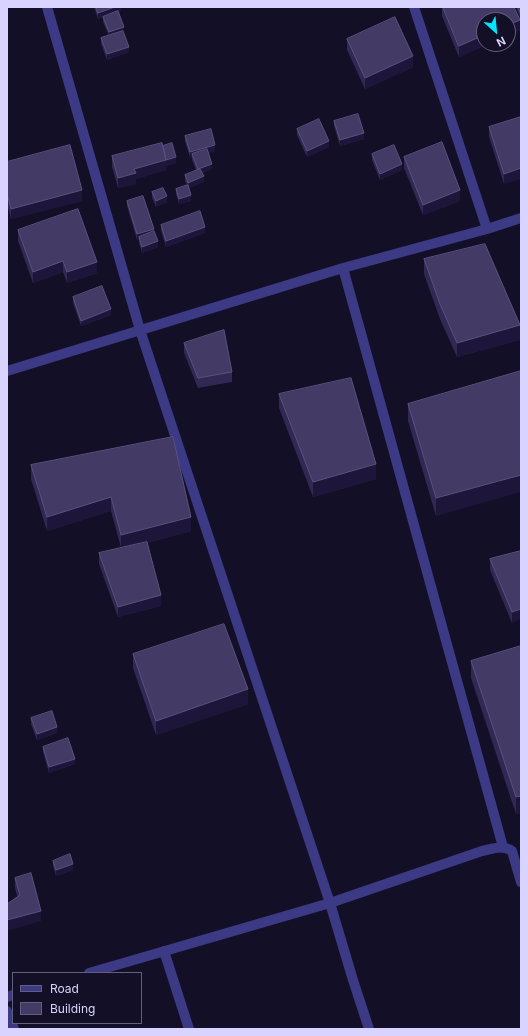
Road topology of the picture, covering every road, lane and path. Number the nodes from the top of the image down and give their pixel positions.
1 (48, 7) edge
2 (414, 7) edge
3 (521, 218) edge
4 (487, 229) junction
5 (343, 268) junction
6 (140, 330) junction
7 (7, 371) edge
8 (503, 847) junction
9 (521, 882) edge
10 (330, 903) junction
11 (164, 951) junction
12 (92, 972) edge
13 (7, 1011) edge
14 (12, 1024) edge
15 (189, 1029) edge
16 (370, 1029) edge

1 - 6 street
2 - 4 street
3 - 4 street
4 - 5 street
5 - 6 street
5 - 8 street
6 - 7 street
6 - 10 street
8 - 9 street
8 - 10 street
10 - 11 street
10 - 16 street
11 - 12 street
11 - 15 street
13 - 14 street

